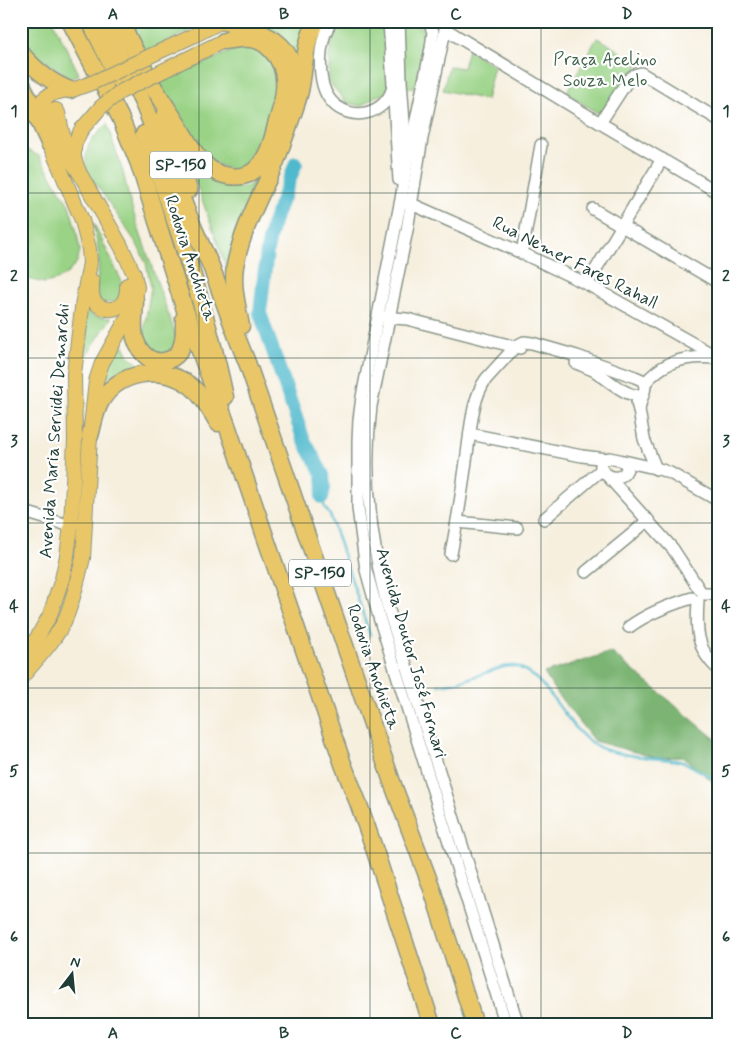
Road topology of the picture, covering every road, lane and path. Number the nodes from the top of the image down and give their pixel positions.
1 (70, 21) edge
2 (90, 21) edge
3 (103, 21) edge
4 (120, 21) edge
5 (222, 21) edge
6 (264, 21) edge
7 (317, 21) edge
8 (332, 21) edge
9 (389, 21) edge
10 (398, 21) edge
11 (430, 21) edge
12 (446, 25) edge
13 (247, 29) junction
14 (224, 41) junction
15 (21, 53) edge
16 (21, 82) edge
17 (395, 82) junction
18 (153, 86) junction
19 (72, 89) junction
20 (300, 92) junction
21 (719, 120) edge
22 (600, 123) junction
23 (49, 138) junction
24 (541, 145) dead end
25 (662, 159) junction
26 (407, 162) junction
27 (79, 172) junction
28 (719, 193) edge
29 (401, 199) junction
30 (412, 205) junction
31 (593, 209) dead end
32 (622, 226) junction
33 (121, 246) junction
34 (522, 253) junction
35 (90, 263) junction
36 (211, 266) junction
37 (587, 284) junction
38 (719, 284) edge
39 (135, 299) junction
40 (184, 307) junction
41 (384, 317) junction
42 (686, 340) junction
43 (516, 346) junction
44 (528, 350) junction
45 (719, 358) edge
46 (678, 360) junction
47 (248, 365) junction
48 (497, 367) junction
49 (641, 392) junction
50 (228, 428) junction
51 (470, 434) junction
52 (90, 436) junction
53 (236, 453) junction
54 (603, 468) junction
55 (651, 468) junction
56 (625, 469) junction
57 (624, 494) junction
58 (719, 501) edge
59 (21, 512) edge
60 (544, 518) dead end
61 (648, 520) junction
62 (457, 522) junction
63 (71, 526) junction
64 (517, 528) dead end
65 (451, 554) dead end
66 (586, 572) dead end
67 (697, 594) junction
68 (719, 594) edge
69 (629, 626) dead end
70 (21, 657) edge
71 (719, 670) edge
72 (21, 678) edge
73 (434, 1025) edge
74 (475, 1025) edge
75 (506, 1025) edge
76 (518, 1025) edge

1 - 40 highway, Rodovia Anchieta / SP-150
2 - 50 highway, Rodovia Anchieta / SP-150
3 - 36 highway, Rodovia Anchieta / SP-150
4 - 18 highway, Rodovia Anchieta / SP-150
5 - 13 highway
5 - 19 main road, bridge
6 - 13 main road
7 - 20 highway
8 - 17 street
9 - 17 street
10 - 17 street
11 - 26 street, Avenida Doutor José Fornari
12 - 22 street
12 - 30 street, Avenida Doutor José Fornari
13 - 14 main road
13 - 20 highway
14 - 18 highway
14 - 27 main road, Avenida Maria Servidei Demarchi, bridge
15 - 19 highway
16 - 23 highway
17 - 26 street
17 - 29 street
18 - 36 highway, Rodovia Anchieta / SP-150
19 - 23 main road, Avenida Maria Servidei Demarchi
20 - 47 highway
21 - 22 street
22 - 25 street
23 - 27 main road
23 - 35 main road, Avenida Maria Servidei Demarchi
24 - 34 street
25 - 28 street
25 - 32 street
26 - 29 street, Avenida Doutor José Fornari
26 - 30 street, Avenida Doutor José Fornari
27 - 33 main road, Avenida Maria Servidei Demarchi
29 - 30 street, Rua Nemer Fares Rahall
29 - 41 street, Avenida Doutor José Fornari
30 - 34 street, Rua Nemer Fares Rahall
30 - 41 street, Avenida Doutor José Fornari
31 - 32 street
32 - 37 street
32 - 38 street
33 - 35 main road
33 - 39 main road, Avenida Maria Servidei Demarchi
34 - 37 street, Rua Nemer Fares Rahall
35 - 63 main road, Avenida Maria Servidei Demarchi
36 - 47 highway, Rodovia Anchieta / SP-150
37 - 42 street, Rua Nemer Fares Rahall
39 - 40 highway
39 - 52 main road, Avenida Maria Servidei Demarchi
40 - 50 highway, Rodovia Anchieta / SP-150
41 - 43 street
41 - 75 street, Avenida Doutor José Fornari
41 - 76 street, Avenida Doutor José Fornari
42 - 45 street, Rua Nemer Fares Rahall
42 - 46 street
43 - 44 street
43 - 48 street
43 - 49 street
44 - 48 street
44 - 49 street
45 - 46 street
46 - 49 street
47 - 74 highway, Rodovia Anchieta / SP-150
48 - 51 street
49 - 55 street
50 - 53 highway, Rodovia Anchieta / SP-150
51 - 54 street
51 - 62 street
52 - 53 highway
52 - 72 main road, Avenida Maria Servidei Demarchi
53 - 73 highway, Rodovia Anchieta / SP-150
54 - 56 street
54 - 56 street
54 - 57 street
54 - 60 street
55 - 56 street
55 - 58 street
56 - 57 street
57 - 61 street
59 - 63 street
61 - 66 street
61 - 67 street
62 - 64 street
62 - 65 street
63 - 70 main road, Avenida Maria Servidei Demarchi
67 - 68 street
67 - 69 street
67 - 71 street

